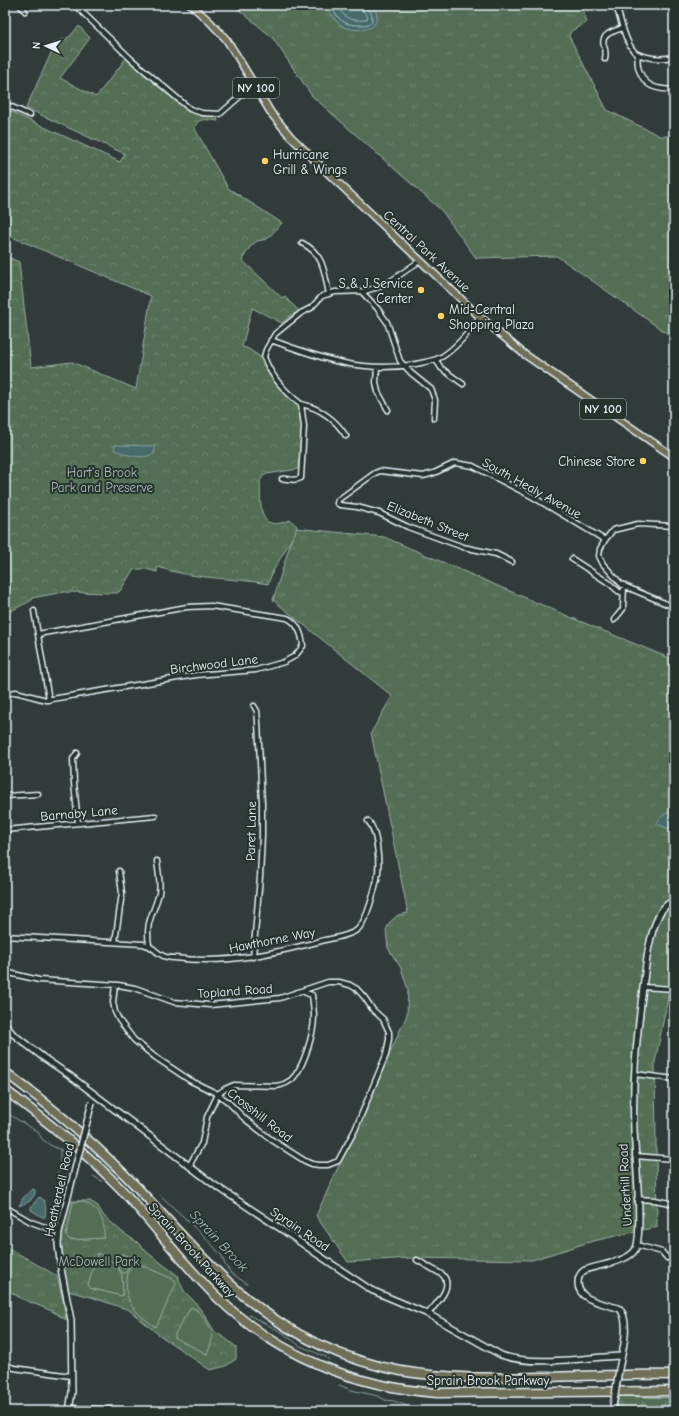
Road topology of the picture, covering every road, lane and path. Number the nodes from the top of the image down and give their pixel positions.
1 (20, 5) edge
2 (75, 5) edge
3 (191, 5) edge
4 (616, 5) edge
5 (25, 11) dead end
6 (623, 28) junction
7 (638, 54) junction
8 (674, 56) edge
9 (605, 59) dead end
10 (254, 84) junction
11 (674, 90) edge
12 (5, 104) edge
13 (30, 115) dead end
14 (302, 243) dead end
15 (421, 260) junction
16 (362, 292) junction
17 (328, 294) junction
18 (480, 317) junction
19 (271, 340) junction
20 (436, 360) junction
21 (377, 366) junction
22 (404, 366) junction
23 (463, 384) dead end
24 (301, 404) junction
25 (388, 410) dead end
26 (434, 418) dead end
27 (346, 436) dead end
28 (674, 457) edge
29 (282, 479) dead end
30 (337, 502) joint
31 (674, 526) edge
32 (605, 540) junction
33 (572, 559) dead end
34 (512, 562) dead end
35 (624, 586) junction
36 (623, 593) junction
37 (674, 607) edge
38 (34, 611) dead end
39 (614, 620) dead end
40 (38, 634) junction
41 (5, 694) edge
42 (49, 700) junction
43 (254, 706) dead end
44 (77, 752) dead end
45 (38, 794) dead end
46 (5, 796) edge
47 (154, 816) dead end
48 (368, 821) dead end
49 (78, 824) junction
50 (5, 830) edge
51 (157, 861) dead end
52 (119, 871) dead end
53 (674, 900) edge
54 (5, 936) edge
55 (115, 942) junction
56 (149, 945) junction
57 (253, 957) junction
58 (5, 972) edge
59 (115, 985) junction
60 (315, 986) junction
61 (643, 987) junction
62 (674, 989) edge
63 (304, 990) junction
64 (312, 996) junction
65 (5, 1024) edge
66 (382, 1063) joint
67 (5, 1072) edge
68 (635, 1074) junction
69 (674, 1079) edge
70 (5, 1090) edge
71 (95, 1094) junction
72 (218, 1094) junction
73 (635, 1156) junction
74 (674, 1159) edge
75 (189, 1166) junction
76 (637, 1199) junction
77 (674, 1204) edge
78 (5, 1207) edge
79 (59, 1232) junction
80 (637, 1245) junction
81 (667, 1258) dead end
82 (417, 1260) dead end
83 (428, 1314) junction
84 (621, 1356) junction
85 (6, 1360) dead end
86 (674, 1375) edge
87 (71, 1376) junction
88 (674, 1391) edge
89 (69, 1409) edge
90 (142, 1411) edge
91 (612, 1411) edge

1 - 5 street
2 - 10 street
3 - 10 main road, NY 100
4 - 6 street
6 - 7 street
6 - 9 street
7 - 8 street
7 - 11 street
10 - 15 main road, Central Park Avenue / NY 100
12 - 13 street
14 - 17 street
15 - 16 street
15 - 18 main road, Central Park Avenue / NY 100
16 - 17 street
16 - 22 street
17 - 19 street
18 - 20 street
18 - 28 main road, Central Park Avenue / NY 100
19 - 21 street
19 - 24 street
20 - 22 street
20 - 23 street
21 - 22 street
21 - 25 street
22 - 26 street
24 - 27 street
24 - 29 street
30 - 32 street, South Healy Avenue
30 - 34 street, Elizabeth Street
31 - 32 street
32 - 35 street
33 - 36 street
35 - 36 street
35 - 37 street
36 - 39 street
38 - 40 street
40 - 42 street
40 - 42 street, Birchwood Lane
41 - 42 street, Birchwood Lane
43 - 57 street, Paret Lane
44 - 49 street
45 - 46 street
47 - 49 street, Barnaby Lane
48 - 57 street, Hawthorne Way
49 - 50 street, Barnaby Lane
51 - 56 street
52 - 55 street
53 - 61 street, Underhill Road
54 - 55 street
55 - 56 street
56 - 57 street, Hawthorne Way
58 - 59 street, Topland Road
59 - 63 street, Topland Road
59 - 72 street, Crosshill Road
60 - 63 street, Topland Road
60 - 64 street
60 - 66 street, Topland Road
61 - 62 street
61 - 68 street, Underhill Road
63 - 64 street
64 - 72 street
65 - 71 street, Sprain Road
66 - 72 street, Crosshill Road
67 - 86 highway, Sprain Brook Parkway
68 - 69 street
68 - 73 street, Underhill Road
70 - 88 highway, Sprain Brook Parkway
71 - 75 street, Sprain Road
71 - 79 street, Heatherdell Road, bridge
72 - 75 street
73 - 74 street
73 - 76 street, Underhill Road
75 - 83 street, Sprain Road
76 - 77 street
76 - 80 street, Underhill Road
78 - 79 street
79 - 87 street, Heatherdell Road
80 - 81 street
80 - 84 street, Underhill Road
82 - 83 street
83 - 84 street, Sprain Road
84 - 91 street, Underhill Road, bridge
85 - 87 street
87 - 89 street, Heatherdell Road
89 - 90 street

